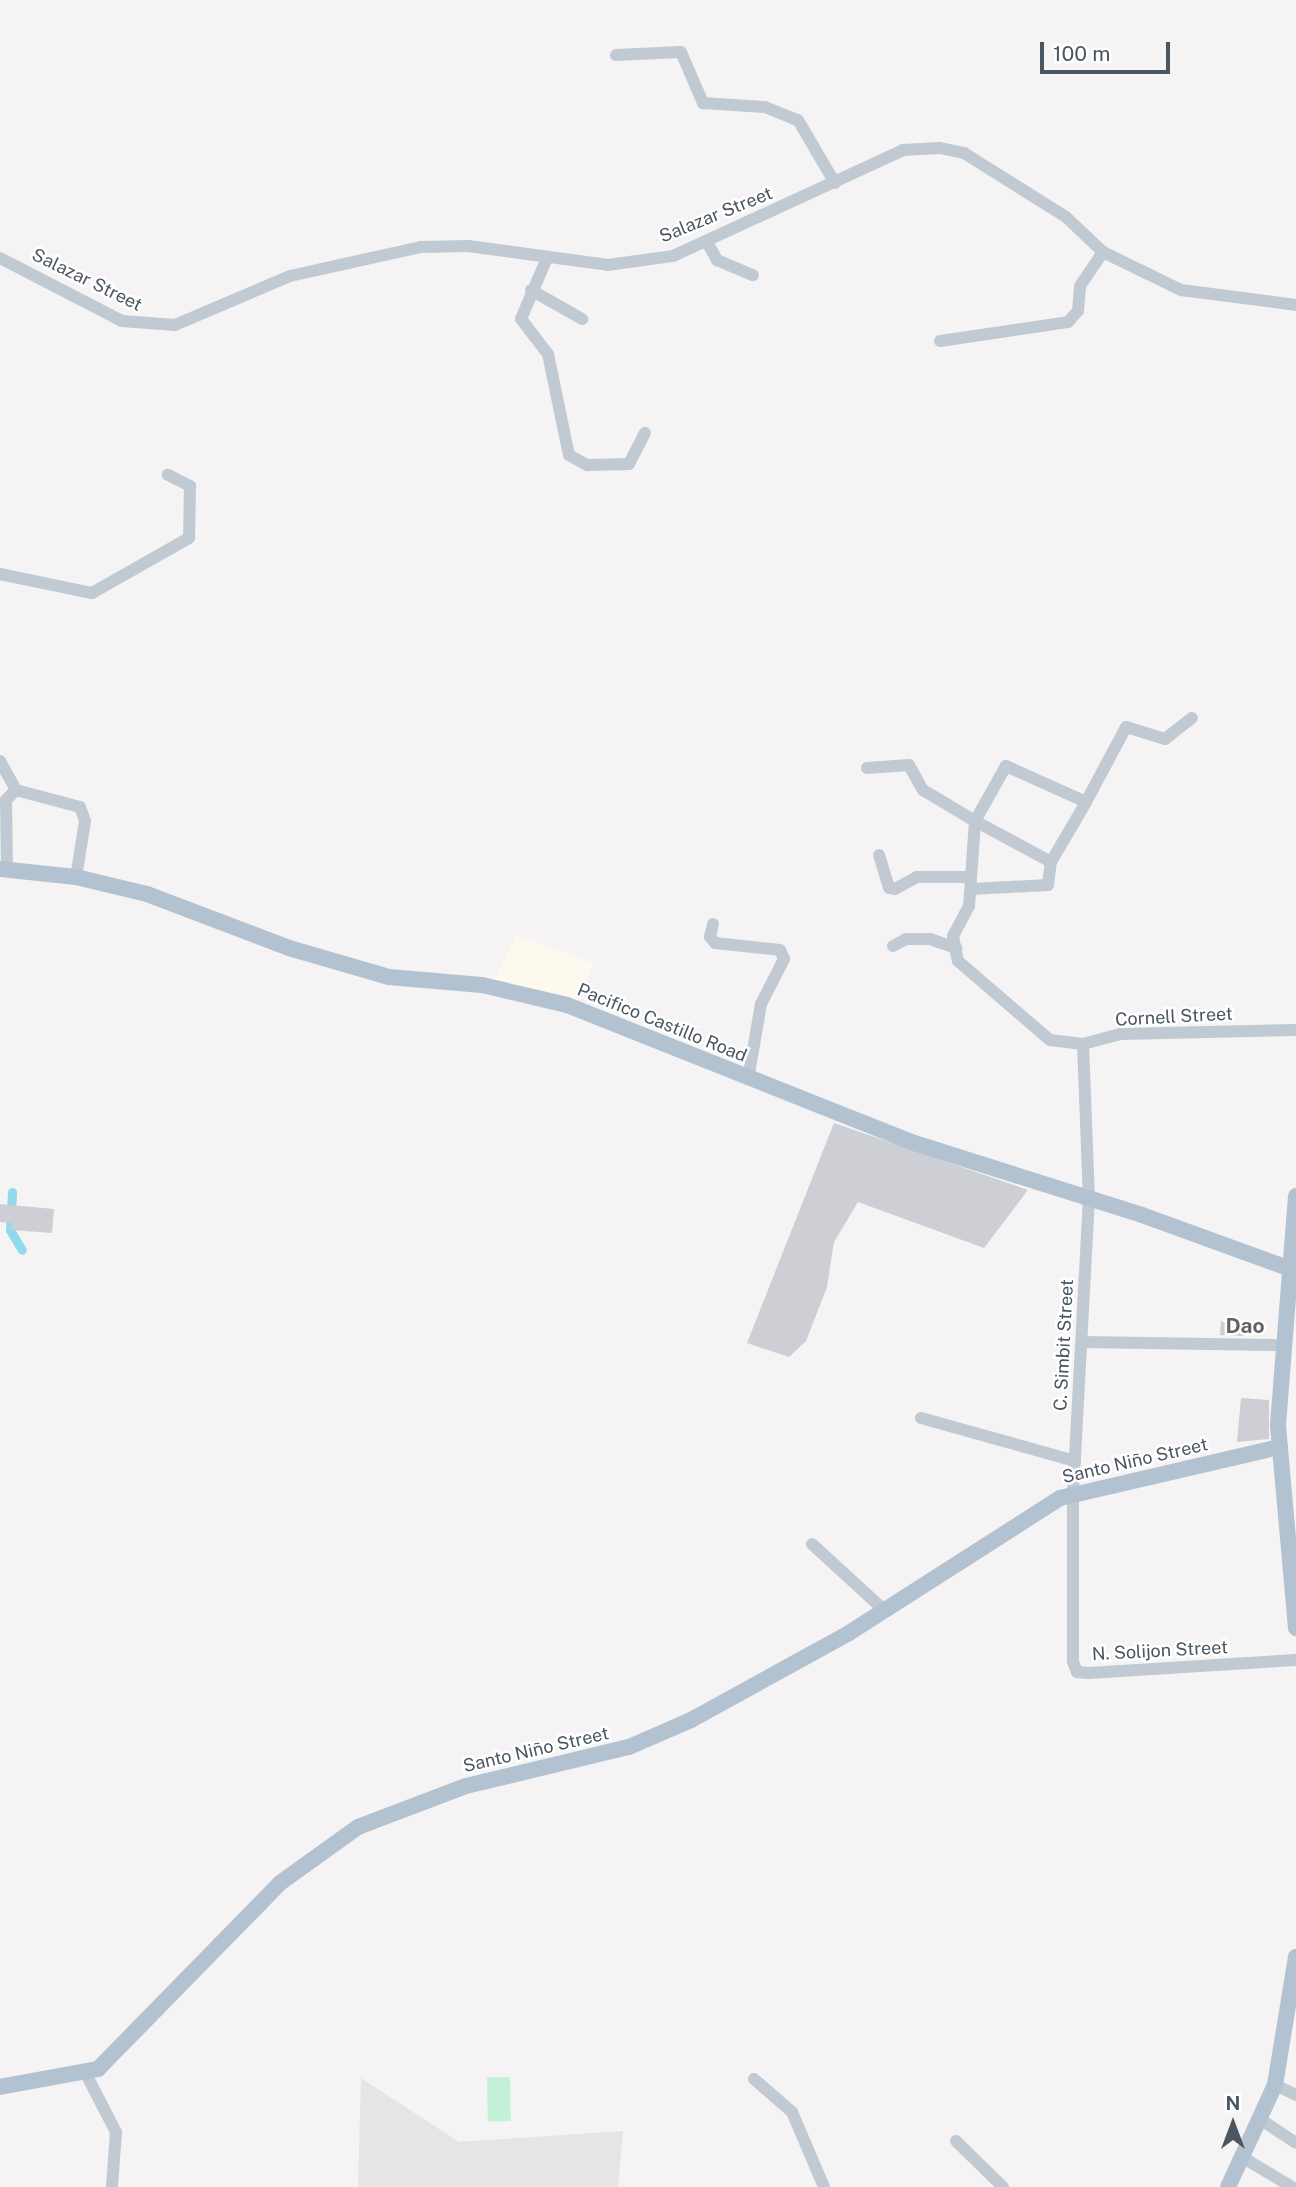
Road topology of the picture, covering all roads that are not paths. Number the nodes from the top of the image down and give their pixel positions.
1 (616, 55) dead end
2 (835, 183) junction
3 (706, 242) junction
4 (1103, 252) junction
5 (0, 258) edge
6 (547, 258) junction
7 (753, 275) dead end
8 (531, 290) junction
9 (1296, 305) edge
10 (582, 319) dead end
11 (940, 341) dead end
12 (645, 433) dead end
13 (168, 475) dead end
14 (0, 574) edge
15 (1192, 718) dead end
16 (0, 761) edge
17 (867, 768) dead end
18 (16, 790) junction
19 (1086, 802) junction
20 (975, 821) junction
21 (879, 855) dead end
22 (1051, 862) junction
23 (3, 869) edge
24 (76, 877) junction
25 (972, 883) junction
26 (713, 924) dead end
27 (893, 946) dead end
28 (956, 948) junction
29 (1296, 1030) edge
30 (1083, 1045) junction
31 (748, 1079) junction
32 (1296, 1196) edge
33 (1089, 1198) junction
34 (1292, 1270) edge
35 (1083, 1342) junction
36 (1283, 1345) junction
37 (922, 1418) dead end
38 (1280, 1447) junction
39 (1075, 1461) junction
40 (1073, 1495) junction
41 (813, 1544) dead end
42 (884, 1610) junction
43 (1296, 1628) edge
44 (1296, 1660) edge
45 (1296, 1956) edge
46 (85, 2072) junction
47 (754, 2078) dead end
48 (1275, 2085) junction
49 (0, 2087) edge
50 (1296, 2095) edge
51 (1260, 2119) junction
52 (956, 2141) dead end
53 (1296, 2143) edge
54 (1242, 2157) junction
55 (112, 2187) edge
56 (824, 2187) edge
57 (1003, 2187) edge
58 (1228, 2187) edge
59 (1292, 2187) edge

1 - 2 street
2 - 3 street, Salazar Street
2 - 4 street, Salazar Street
3 - 6 street, Salazar Street
3 - 7 street
4 - 9 street, Salazar Street
4 - 11 street
5 - 6 street, Salazar Street
6 - 8 street
8 - 10 street
8 - 12 street
13 - 14 street
15 - 19 street
16 - 18 street
17 - 20 street
18 - 23 street
18 - 24 street
19 - 20 street
19 - 22 street
20 - 22 street
20 - 25 street
21 - 25 street
22 - 25 street
23 - 24 main road, Pacifico Castillo Road
24 - 31 main road, Pacifico Castillo Road
25 - 28 street
26 - 31 street
27 - 28 street
28 - 30 street
29 - 30 street, Cornell Street
30 - 33 street
31 - 33 main road, Pacifico Castillo Road
32 - 34 main road
33 - 34 main road, Pacifico Castillo Road
33 - 35 street, C. Simbit Street
34 - 36 main road
35 - 36 street
35 - 39 street, C. Simbit Street
36 - 38 main road
37 - 39 street
38 - 40 main road, Santo Niño Street
38 - 43 main road
39 - 40 street, C. Simbit Street
40 - 42 main road, Santo Niño Street
40 - 44 street, N. Solijon Street
41 - 42 street
42 - 46 main road, Santo Niño Street
45 - 48 main road
46 - 49 main road, Santo Niño Street
46 - 55 street
47 - 56 street
48 - 50 street
48 - 51 main road
51 - 53 street
51 - 54 main road
52 - 57 street
54 - 58 main road
54 - 59 street

